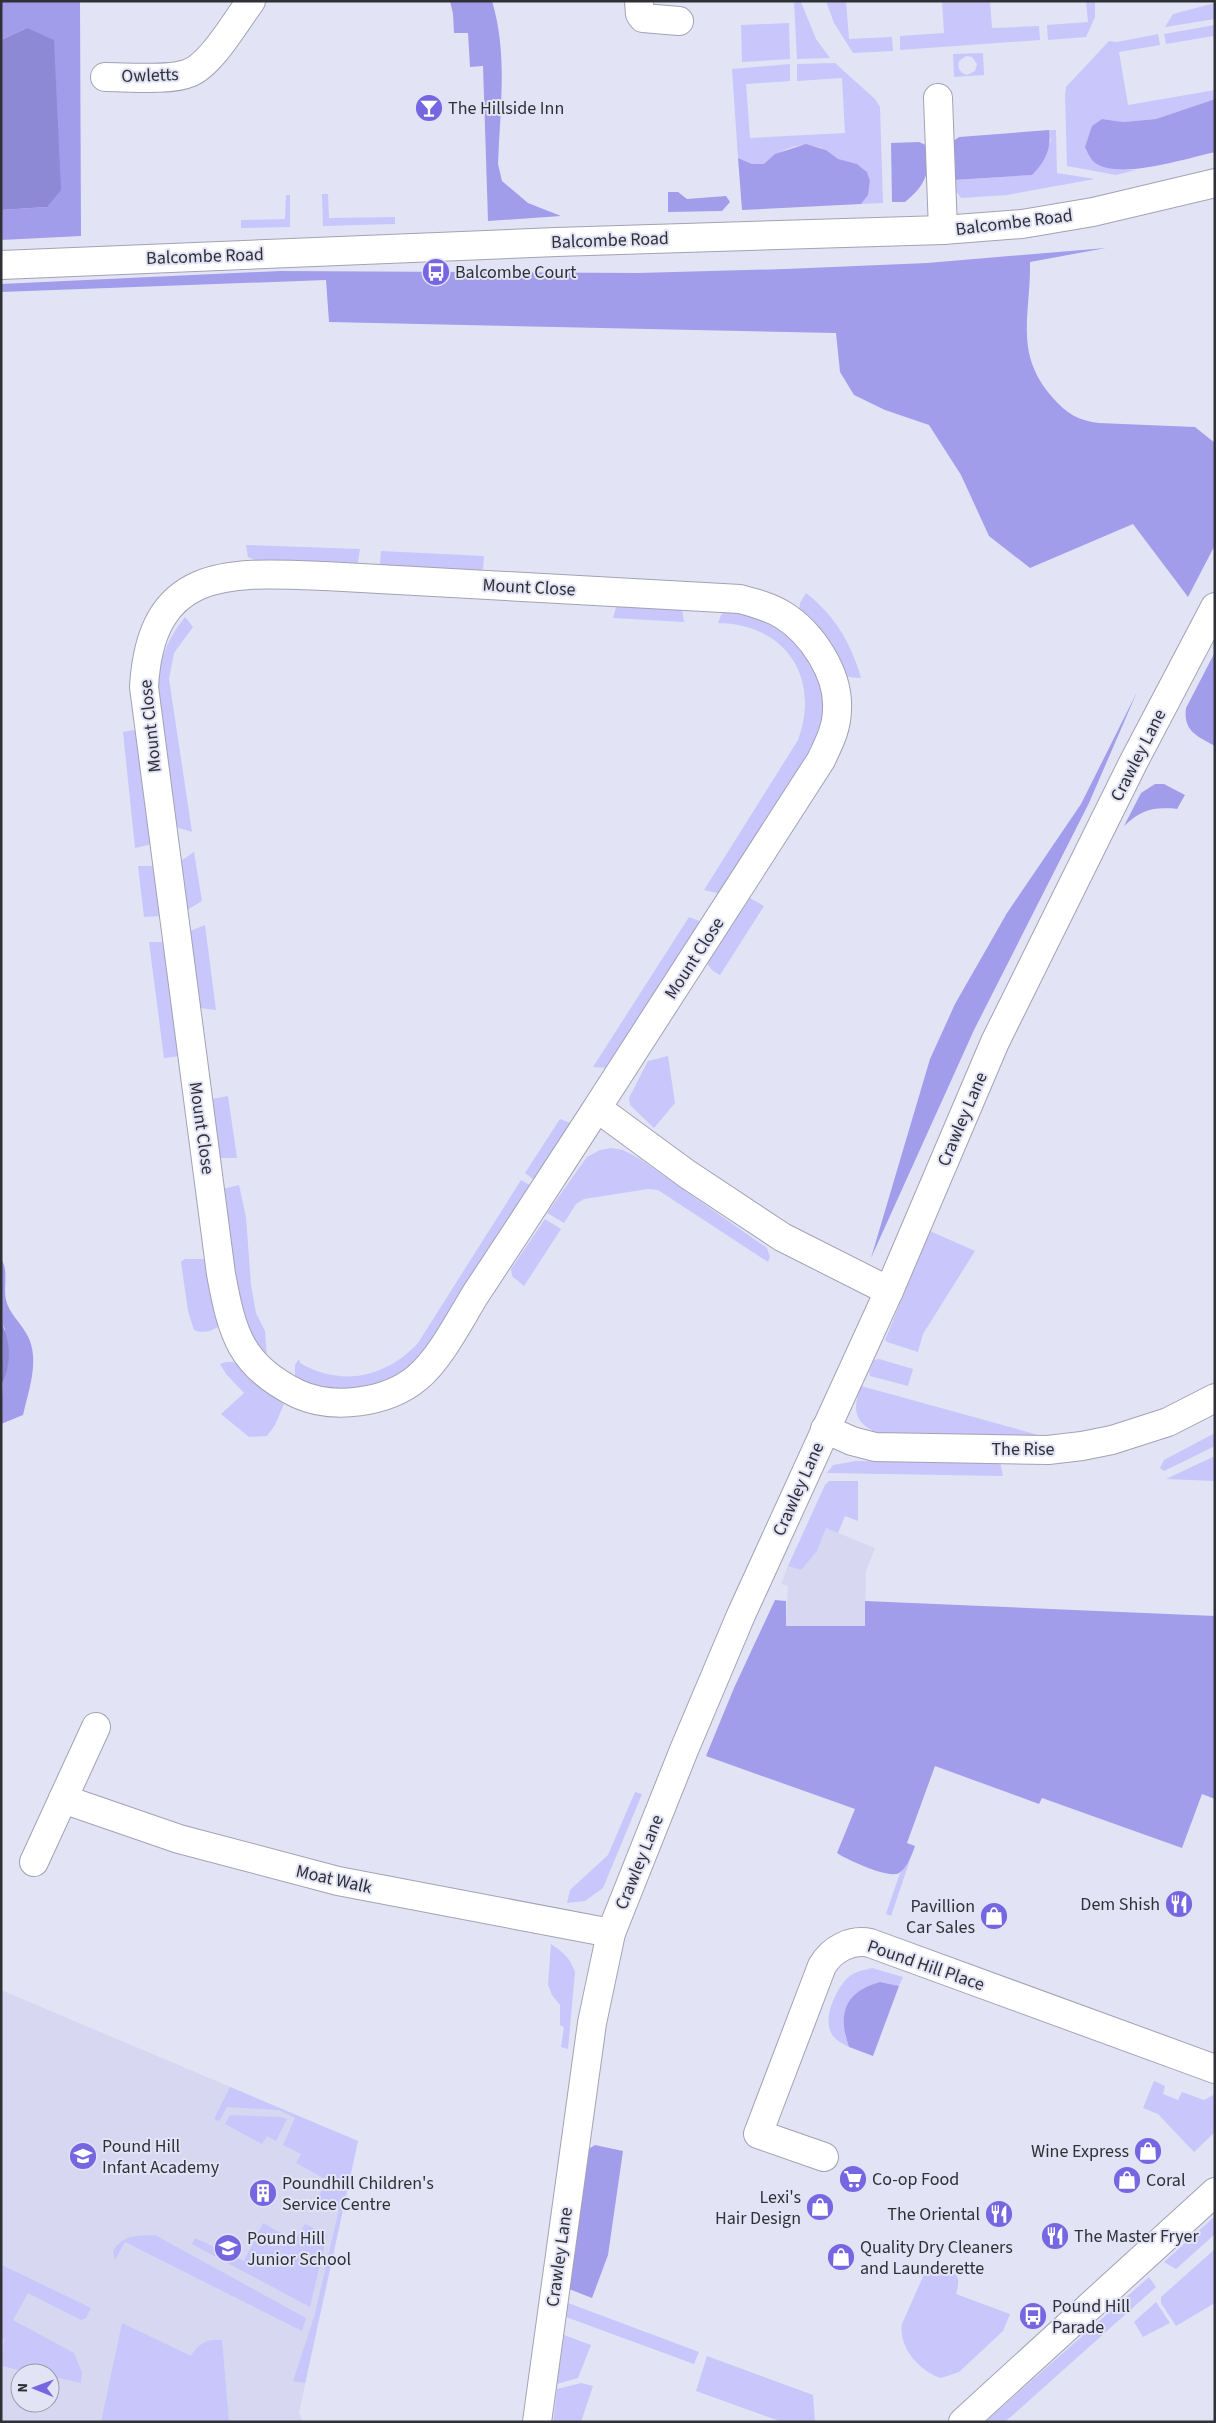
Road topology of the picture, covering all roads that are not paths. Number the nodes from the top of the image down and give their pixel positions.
1 (251, 1) edge
2 (639, 1) edge
3 (679, 21) dead end
4 (105, 77) dead end
5 (938, 98) dead end
6 (1215, 183) edge
7 (944, 230) junction
8 (1, 265) edge
9 (1215, 607) edge
10 (597, 1108) junction
11 (889, 1291) junction
12 (1215, 1398) edge
13 (825, 1429) junction
14 (96, 1727) dead end
15 (63, 1799) junction
16 (34, 1862) dead end
17 (611, 1933) junction
18 (1215, 2069) edge
19 (824, 2157) dead end
20 (1215, 2192) edge
21 (537, 2422) edge
22 (963, 2422) edge

1 - 4 street, Owletts
2 - 3 street
5 - 7 street
6 - 7 street, Balcombe Road
7 - 8 street, Balcombe Road
9 - 11 street, Crawley Lane
10 - 10 street, Mount Close
10 - 11 street
11 - 13 street, Crawley Lane
12 - 13 street, The Rise
13 - 17 street, Crawley Lane
14 - 15 street
15 - 16 street
15 - 17 street, Moat Walk
17 - 21 street, Crawley Lane
18 - 19 street, Pound Hill Place
20 - 22 street

